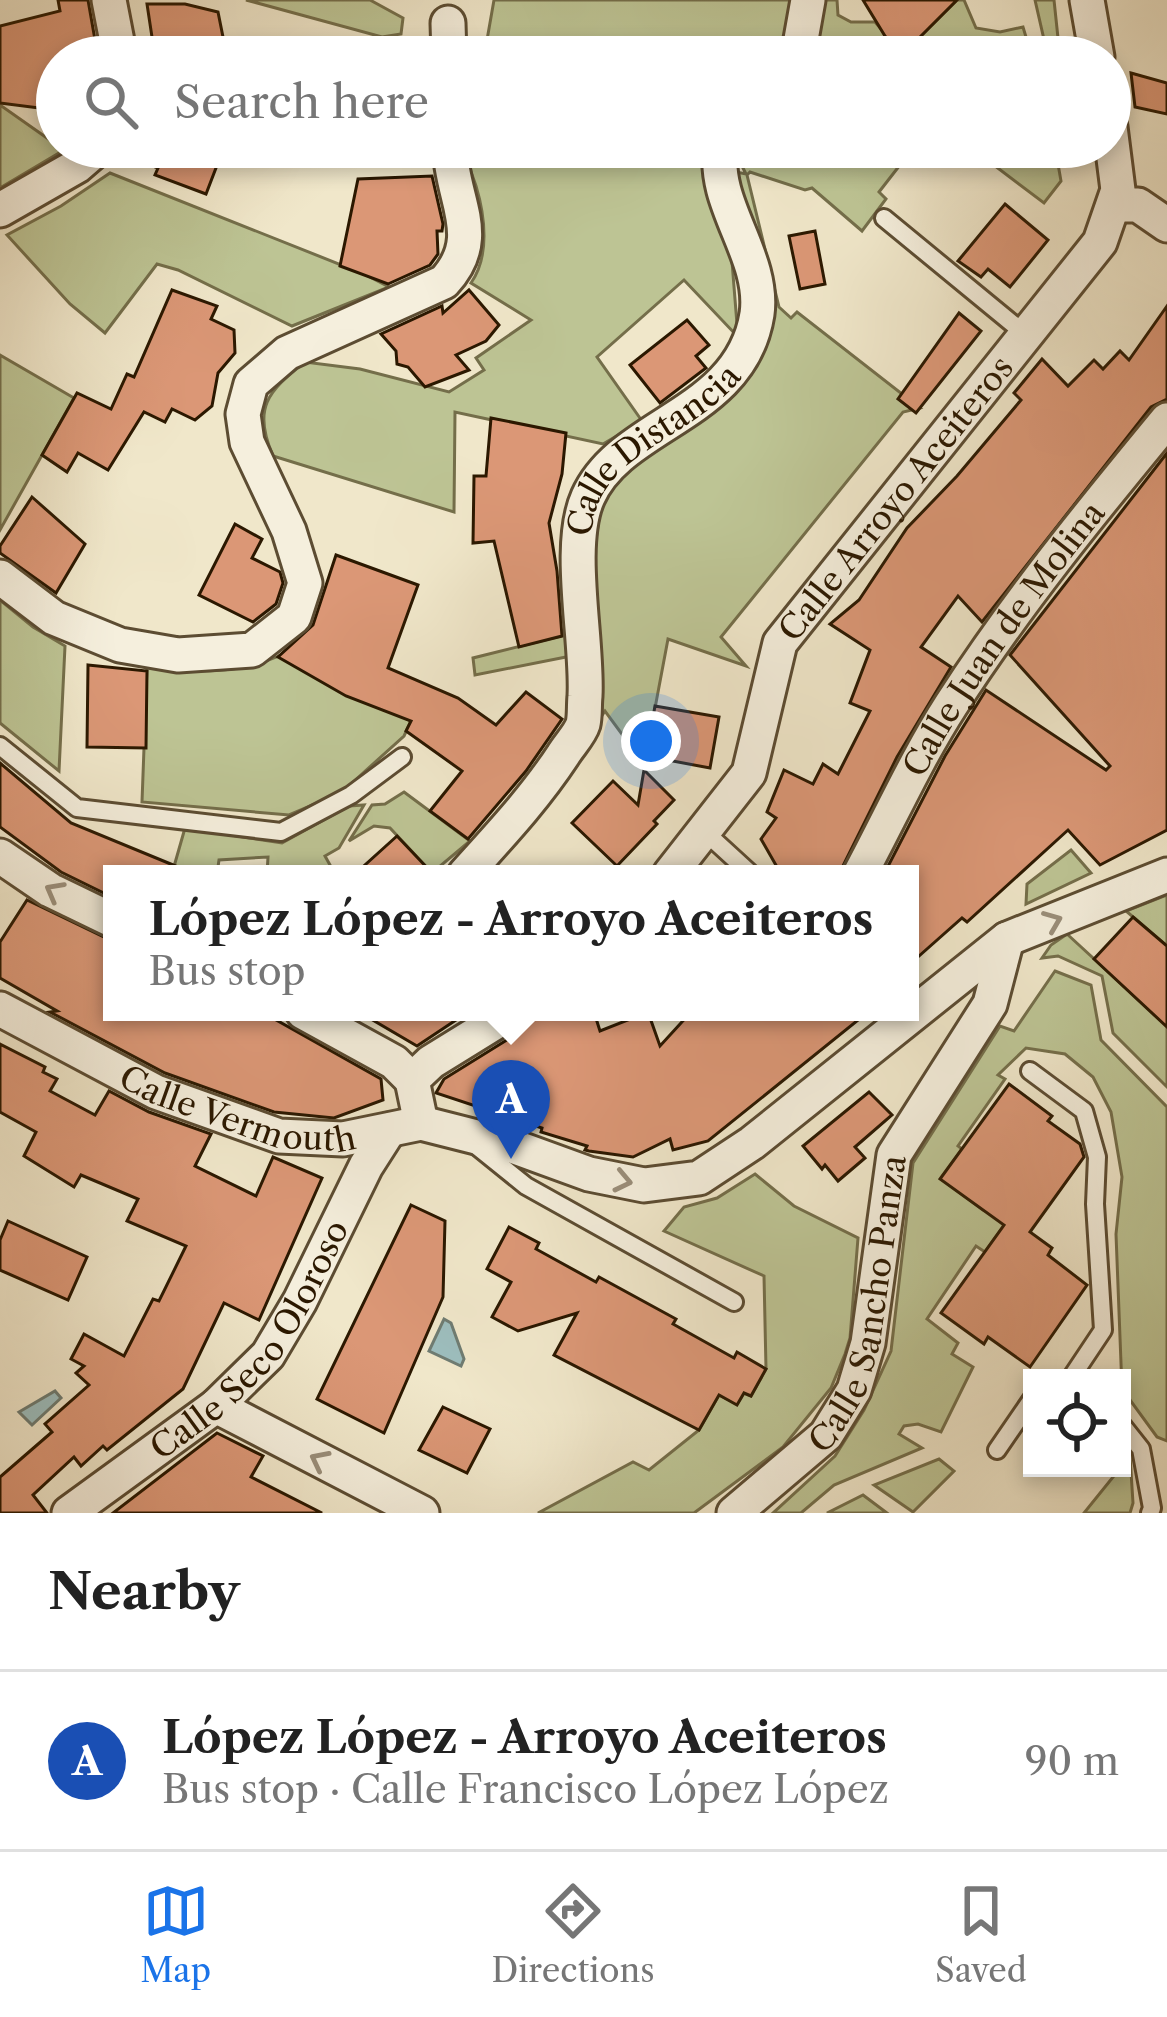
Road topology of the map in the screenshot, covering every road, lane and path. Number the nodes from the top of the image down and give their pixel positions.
1 (109, 0) edge
2 (808, 0) edge
3 (1087, 0) edge
4 (448, 23) dead end
5 (116, 36) edge
6 (448, 36) edge
7 (802, 36) edge
8 (1093, 36) edge
9 (74, 168) edge
10 (451, 168) edge
11 (719, 168) edge
12 (1115, 168) edge
13 (1115, 205) junction
14 (0, 210) edge
15 (884, 218) dead end
16 (1167, 225) edge
17 (1025, 334) junction
18 (1167, 420) edge
19 (0, 578) edge
20 (0, 746) edge
21 (402, 757) dead end
22 (704, 831) junction
23 (0, 856) edge
24 (472, 865) edge
25 (677, 865) edge
26 (741, 865) edge
27 (865, 865) edge
28 (1167, 875) edge
29 (103, 916) edge
30 (1007, 939) junction
31 (0, 1009) edge
32 (919, 1009) edge
33 (319, 1021) edge
34 (497, 1021) edge
35 (904, 1021) edge
36 (1030, 1071) dead end
37 (412, 1080) junction
38 (405, 1127) junction
39 (461, 1133) junction
40 (734, 1302) dead end
41 (1077, 1369) edge
42 (216, 1406) junction
43 (1023, 1413) edge
44 (1131, 1436) edge
45 (997, 1450) dead end
46 (70, 1513) edge
47 (422, 1513) edge
48 (734, 1513) edge
49 (1150, 1513) edge

1 - 5 street
2 - 7 street
3 - 8 street
4 - 6 street
9 - 14 street
10 - 19 street
11 - 24 street, Calle Distancia
12 - 13 street
13 - 16 street
13 - 17 street, Calle Arroyo Aceiteros
15 - 17 lane
17 - 22 street, Calle Arroyo Aceiteros
18 - 27 street, Calle Juan de Molina
20 - 21 lane
22 - 25 street, Calle Arroyo Aceiteros
22 - 26 lane
29 -> 23 street
30 -> 28 street, Calle Vermouth
32 -> 30 street, Calle Vermouth
30 - 48 street, Calle Sancho Panza
31 - 38 street, Calle Vermouth
33 - 37 street
34 - 37 street
39 -> 35 street, Calle Vermouth
36 - 41 lane
37 - 38 street
38 - 39 street, Calle Vermouth
38 - 42 street, Calle Seco Oloroso
39 - 40 lane
42 - 46 street, Calle Seco Oloroso
47 -> 42 street
43 - 45 lane
44 - 49 lane

